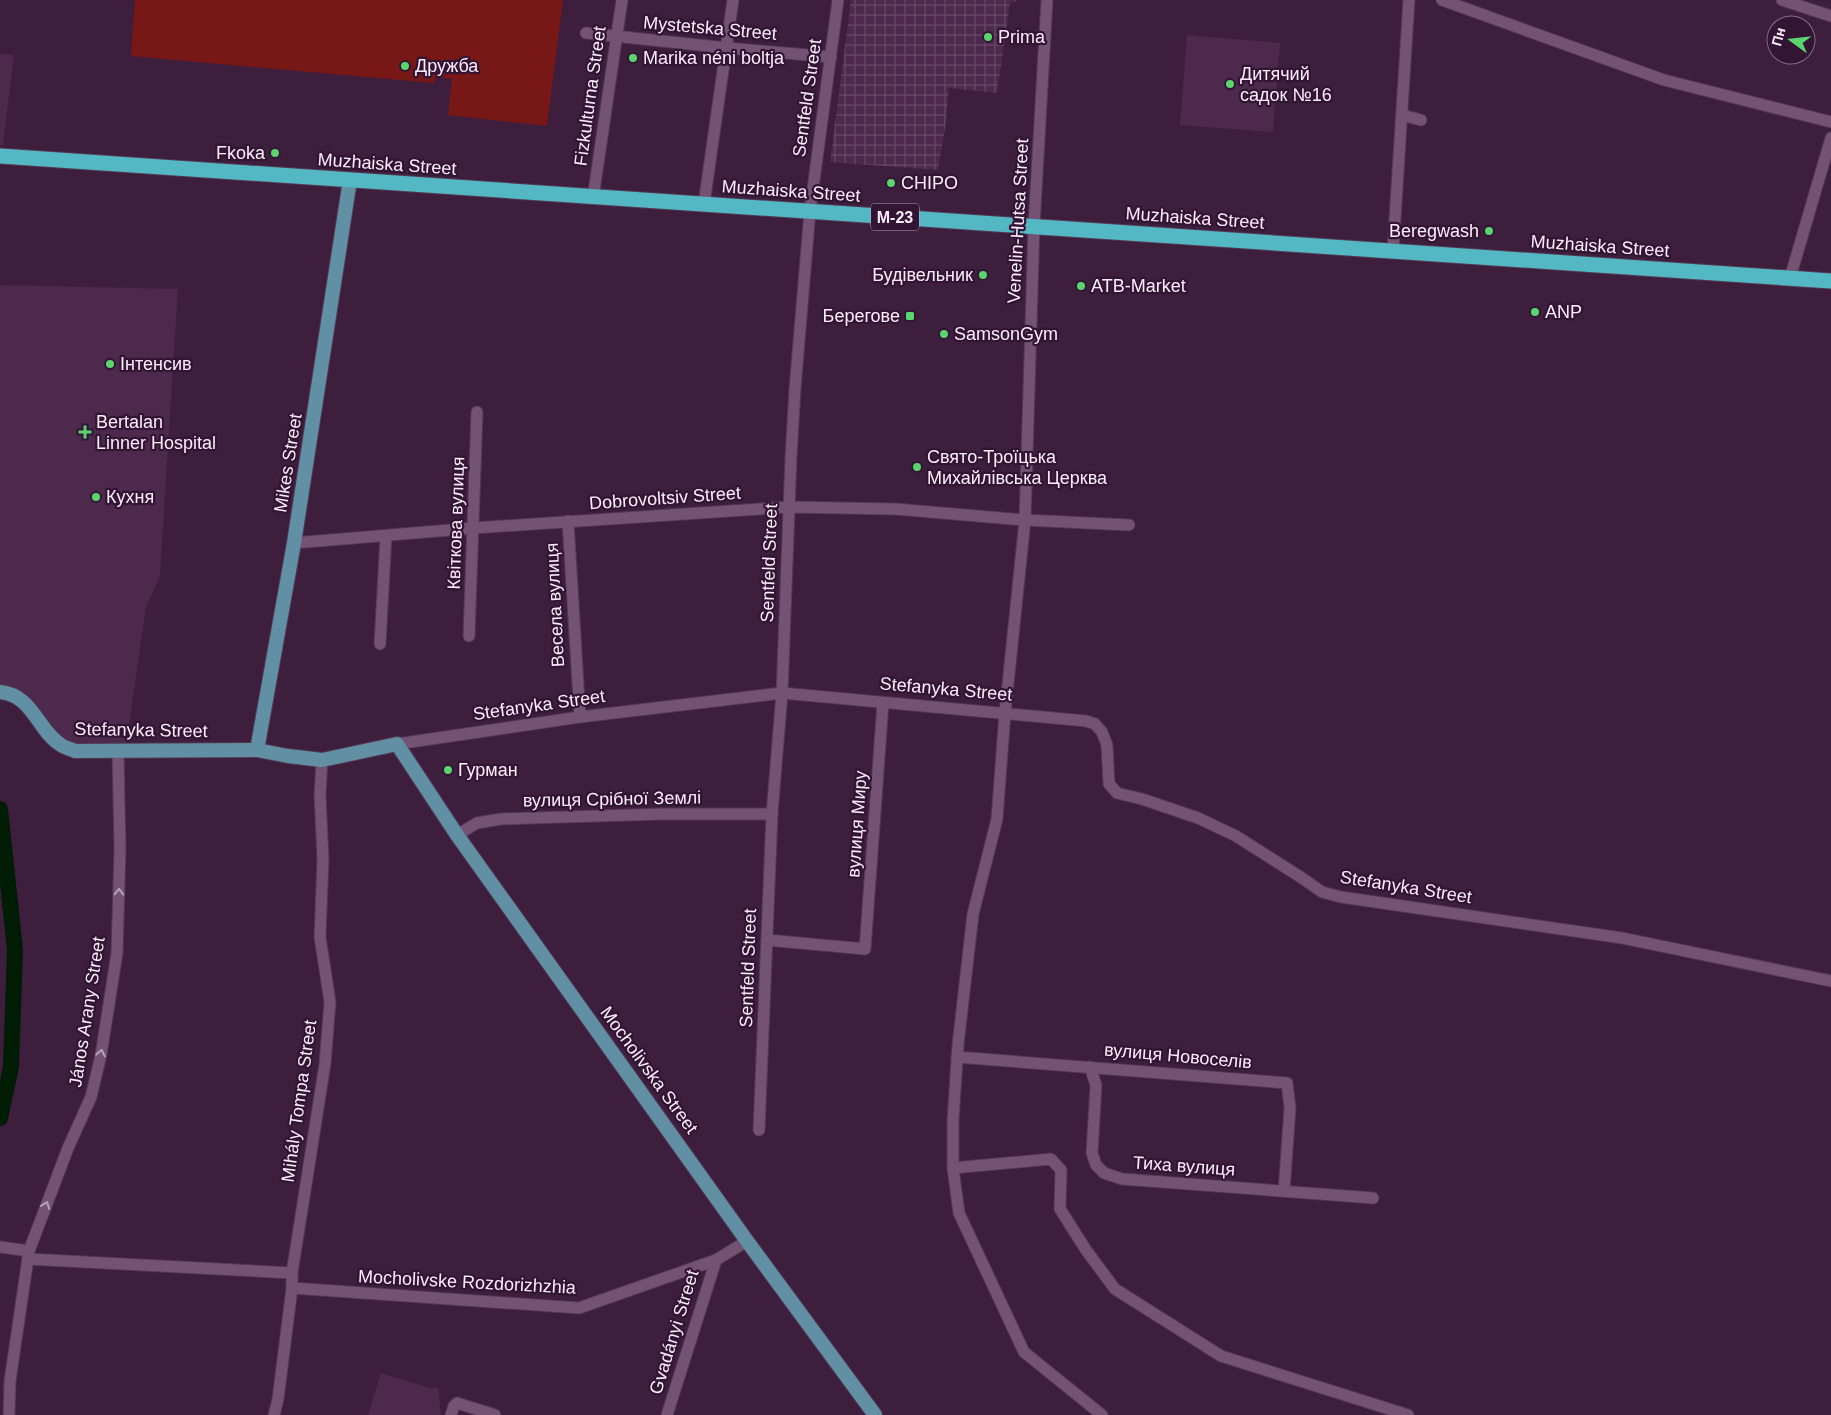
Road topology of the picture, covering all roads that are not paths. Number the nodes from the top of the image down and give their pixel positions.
1 (622, 0) edge
2 (733, 0) edge
3 (838, 0) edge
4 (1048, 0) edge
5 (1409, 0) edge
6 (1442, 0) edge
7 (1782, 0) edge
8 (1831, 16) edge
9 (586, 33) dead end
10 (617, 37) junction
11 (727, 48) junction
12 (831, 57) junction
13 (1402, 115) junction
14 (1421, 120) dead end
15 (1831, 122) edge
16 (1831, 138) edge
17 (0, 156) edge
18 (350, 180) junction
19 (593, 198) junction
20 (704, 204) junction
21 (810, 212) junction
22 (1034, 226) junction
23 (1393, 250) junction
24 (1790, 278) junction
25 (1831, 281) edge
26 (478, 412) dead end
27 (789, 507) junction
28 (1025, 520) junction
29 (568, 521) junction
30 (1129, 525) dead end
31 (474, 528) junction
32 (386, 536) junction
33 (294, 543) junction
34 (469, 636) dead end
35 (380, 644) dead end
36 (0, 692) edge
37 (782, 694) junction
38 (884, 702) junction
39 (1005, 713) junction
40 (580, 717) junction
41 (397, 744) junction
42 (257, 750) junction
43 (118, 752) junction
44 (322, 760) junction
45 (772, 814) junction
46 (457, 835) junction
47 (767, 940) junction
48 (1831, 982) edge
49 (957, 1057) junction
50 (1090, 1067) junction
51 (759, 1130) dead end
52 (953, 1168) junction
53 (1284, 1191) junction
54 (1373, 1198) dead end
55 (747, 1240) junction
56 (0, 1247) edge
57 (28, 1255) junction
58 (716, 1260) junction
59 (292, 1273) junction
60 (292, 1288) junction
61 (452, 1410) edge
62 (9, 1415) edge
63 (274, 1415) edge
64 (495, 1415) edge
65 (667, 1415) edge
66 (875, 1415) edge
67 (1102, 1415) edge
68 (1408, 1415) edge

1 - 10 street, Fizkulturna Street
2 - 11 street
3 - 12 street, Sentfeld Street
4 - 22 street, Venelin-Hutsa Street
5 - 13 street
6 - 15 street
7 - 8 street
9 - 10 street, Mystetska Street
10 - 11 street, Mystetska Street
10 - 19 street, Fizkulturna Street
11 - 12 street, Mystetska Street
11 - 20 street
12 - 21 street, Sentfeld Street
13 - 14 street
13 - 23 street
16 - 24 street
17 - 18 highway, Muzhaiska Street / М-23
18 - 19 highway, Muzhaiska Street / М-23
18 - 33 main road, Mikes Street
19 - 20 highway, Muzhaiska Street / М-23
20 - 21 highway, Muzhaiska Street / М-23
21 - 22 highway, Muzhaiska Street / М-23
21 - 27 street, Sentfeld Street
22 - 23 highway, Muzhaiska Street / М-23
22 - 28 street, Venelin-Hutsa Street
23 - 24 highway, Muzhaiska Street / М-23
24 - 25 highway, М-23
26 - 31 street, Квіткова вулиця
27 - 28 street, Dobrovoltsiv Street
27 - 29 street, Dobrovoltsiv Street
27 - 37 street, Sentfeld Street
28 - 30 street, Dobrovoltsiv Street
28 - 39 street, Venelin-Hutsa Street
29 - 31 street, Dobrovoltsiv Street
29 - 40 street, Весела вулиця
31 - 32 street, Dobrovoltsiv Street
31 - 34 street, Квіткова вулиця
32 - 33 street, Dobrovoltsiv Street
32 - 35 street
33 - 42 main road, Mikes Street
36 - 43 main road, Stefanyka Street
37 - 38 street, Stefanyka Street
37 - 40 street, Stefanyka Street
37 - 45 street, Sentfeld Street
38 - 39 street, Stefanyka Street
38 - 47 street, вулиця Миру
39 - 48 street, Stefanyka Street
39 - 49 street, Venelin-Hutsa Street
40 - 41 street, Stefanyka Street
41 - 44 main road, Stefanyka Street
41 - 46 main road, Mocholivska Street
42 - 43 main road, Stefanyka Street
42 - 44 main road, Stefanyka Street
57 -> 43 street, János Arany Street
44 - 59 street, Mihály Tompa Street
45 - 46 street, вулиця Срібної Землі
45 - 47 street, Sentfeld Street
46 - 55 main road, Mocholivska Street
47 - 51 street, Sentfeld Street
49 - 50 street, вулиця Новоселів
49 - 52 street, Venelin-Hutsa Street
50 - 53 street, Тиха вулиця
50 - 53 street, вулиця Новоселів
52 - 67 street, Venelin-Hutsa Street
52 - 68 street
53 - 54 street, Тиха вулиця
55 - 58 street, Mocholivske Rozdorizhzhia
55 - 66 main road, Mocholivska Street
56 - 57 street
57 - 59 street
57 - 62 street, János Arany Street
58 - 60 street, Mocholivske Rozdorizhzhia
58 - 65 street, Gvadányi Street
59 - 60 street, Mihály Tompa Street
60 - 63 street, Mihály Tompa Street
61 - 64 street

